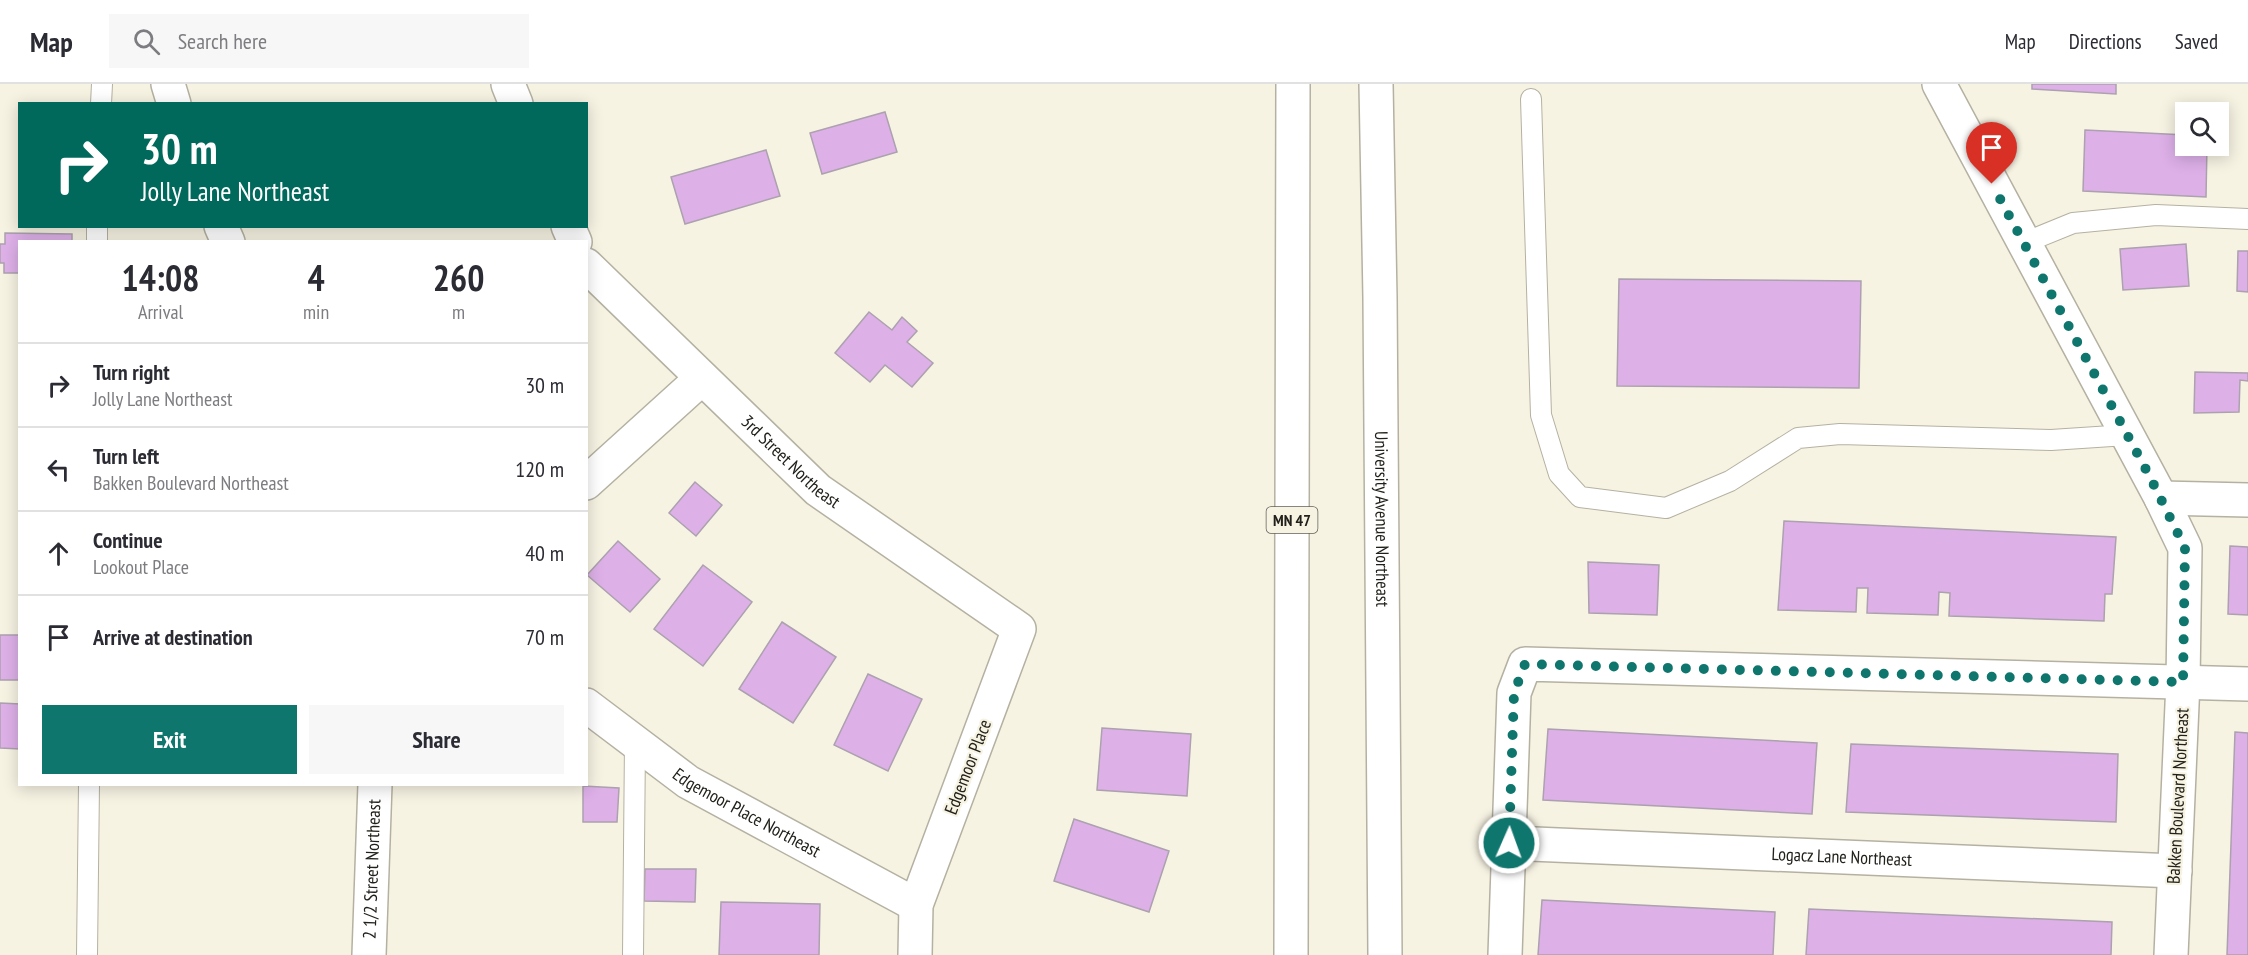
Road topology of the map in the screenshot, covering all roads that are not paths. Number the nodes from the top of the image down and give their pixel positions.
1 (102, 84) edge
2 (168, 84) edge
3 (508, 84) edge
4 (1293, 84) edge
5 (1376, 84) edge
6 (1939, 84) edge
7 (1531, 99) dead end
8 (101, 102) edge
9 (173, 102) edge
10 (515, 102) edge
11 (2248, 219) edge
12 (2025, 243) junction
13 (588, 267) edge
14 (702, 378) junction
15 (2127, 435) junction
16 (588, 481) edge
17 (2161, 498) junction
18 (2248, 500) edge
19 (1019, 629) joint
20 (2183, 682) junction
21 (2248, 684) edge
22 (588, 707) edge
23 (635, 742) junction
24 (89, 786) edge
25 (375, 786) edge
26 (1509, 843) junction
27 (2175, 871) junction
28 (916, 905) junction
29 (87, 955) edge
30 (369, 955) edge
31 (633, 955) edge
32 (915, 955) edge
33 (1291, 955) edge
34 (1385, 955) edge
35 (1505, 955) edge
36 (2171, 955) edge

1 - 8 lane
2 - 9 street
3 - 10 street
4 - 33 street, MN 47
5 - 34 street, University Avenue Northeast
6 - 12 street, Bakken Boulevard Northeast
7 - 15 lane
11 - 12 lane
12 - 15 street, Bakken Boulevard Northeast
13 - 14 street, 3rd Street Northeast
14 - 16 street
14 - 19 street, 3rd Street Northeast
15 - 17 street, Bakken Boulevard Northeast
17 - 18 street
17 - 20 street, Bakken Boulevard Northeast
19 - 28 street, Edgemoor Place
20 - 21 street
20 - 26 street
20 - 27 street, Bakken Boulevard Northeast
22 - 23 street, Edgemoor Place Northeast
23 - 28 street, Edgemoor Place Northeast
23 - 31 lane
24 - 29 lane
25 - 30 street, 2 1/2 Street Northeast
26 - 27 street, Logacz Lane Northeast
26 - 35 street
27 - 36 street, Bakken Boulevard Northeast
28 - 32 street

